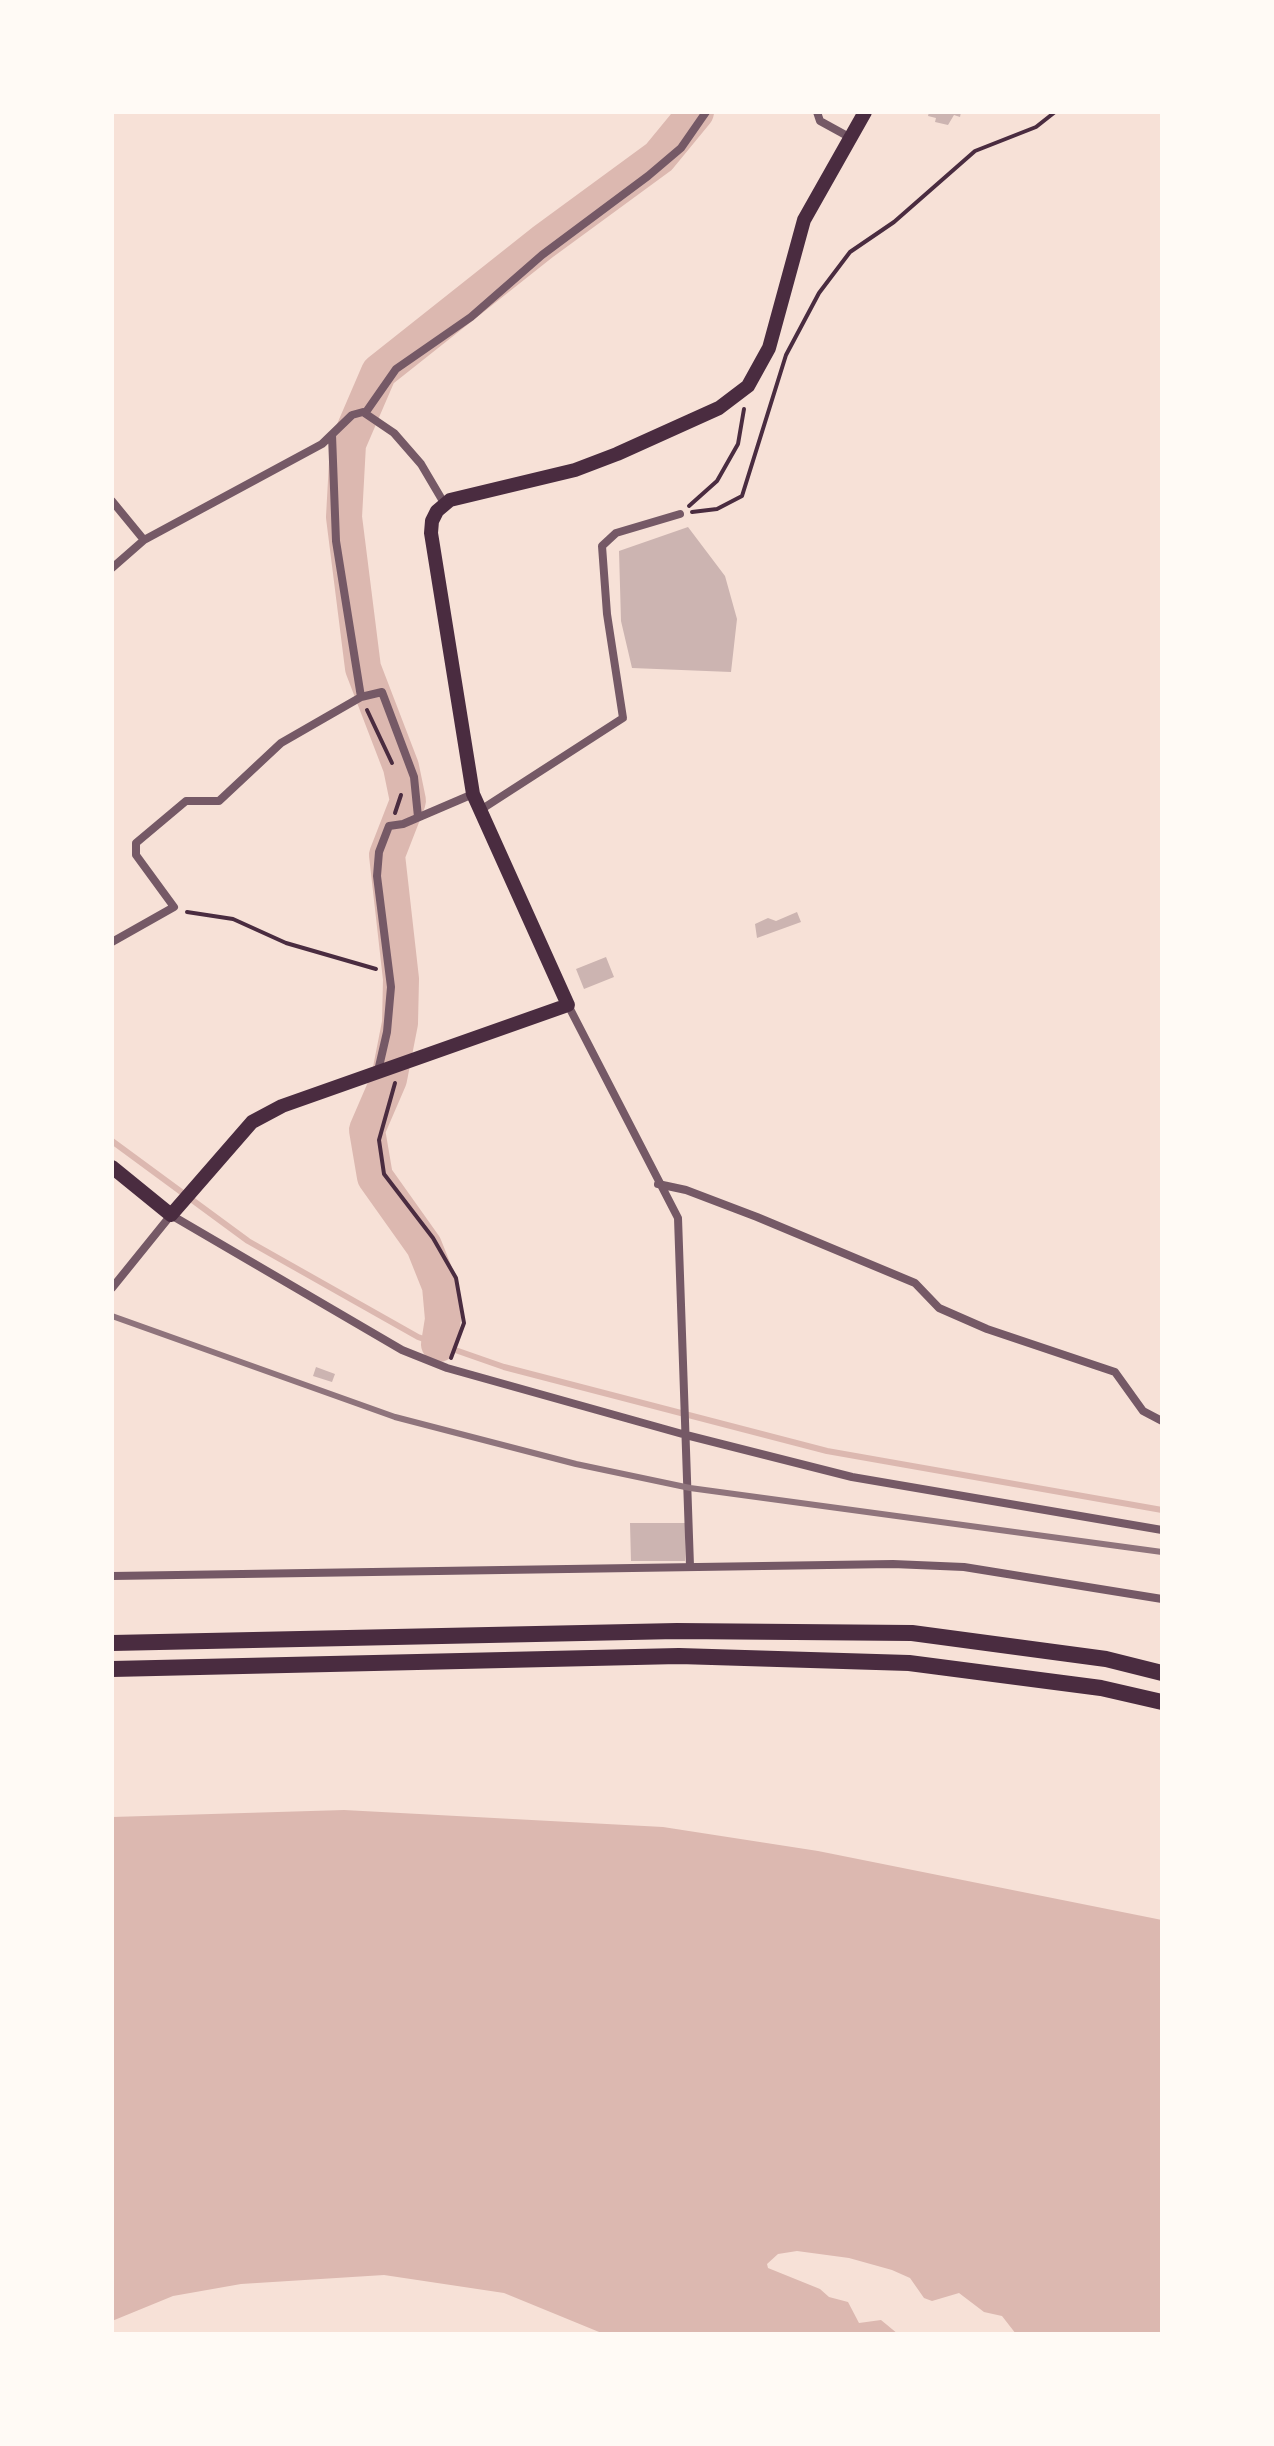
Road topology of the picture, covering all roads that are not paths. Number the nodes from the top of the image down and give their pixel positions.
1 (706, 112) edge
2 (817, 112) edge
3 (865, 112) edge
4 (851, 138) junction
5 (364, 412) junction
6 (332, 435) junction
7 (112, 501) edge
8 (444, 503) junction
9 (680, 514) road end
10 (144, 540) junction
11 (112, 568) edge
12 (369, 695) junction
13 (473, 794) junction
14 (482, 809) junction
15 (418, 817) junction
16 (112, 942) edge
17 (568, 1005) junction
18 (382, 1070) junction
19 (112, 1167) edge
20 (658, 1184) junction
21 (174, 1211) junction
22 (112, 1288) edge
23 (1162, 1421) edge
24 (686, 1435) junction
25 (1162, 1530) edge
26 (690, 1566) junction
27 (112, 1576) edge
28 (1162, 1599) edge
29 (112, 1643) edge
30 (112, 1669) edge
31 (1162, 1673) edge
32 (1162, 1702) edge

1 - 5 street
2 - 4 street
3 - 4 main road
4 - 8 main road
5 - 6 street
5 - 8 street
6 - 10 street
6 - 12 street
7 - 10 street
8 - 13 main road
9 - 14 street
10 - 11 street
12 - 15 street
12 - 16 street
13 - 14 main road
13 - 15 street
14 - 17 main road
15 - 18 street
17 - 18 main road
17 - 20 street
18 - 21 main road
19 - 21 main road
20 - 23 street
20 - 24 street
21 - 22 street
21 - 24 street
24 - 25 street
24 - 26 street
26 - 27 street
26 - 28 street
29 - 31 main road
30 - 32 main road

